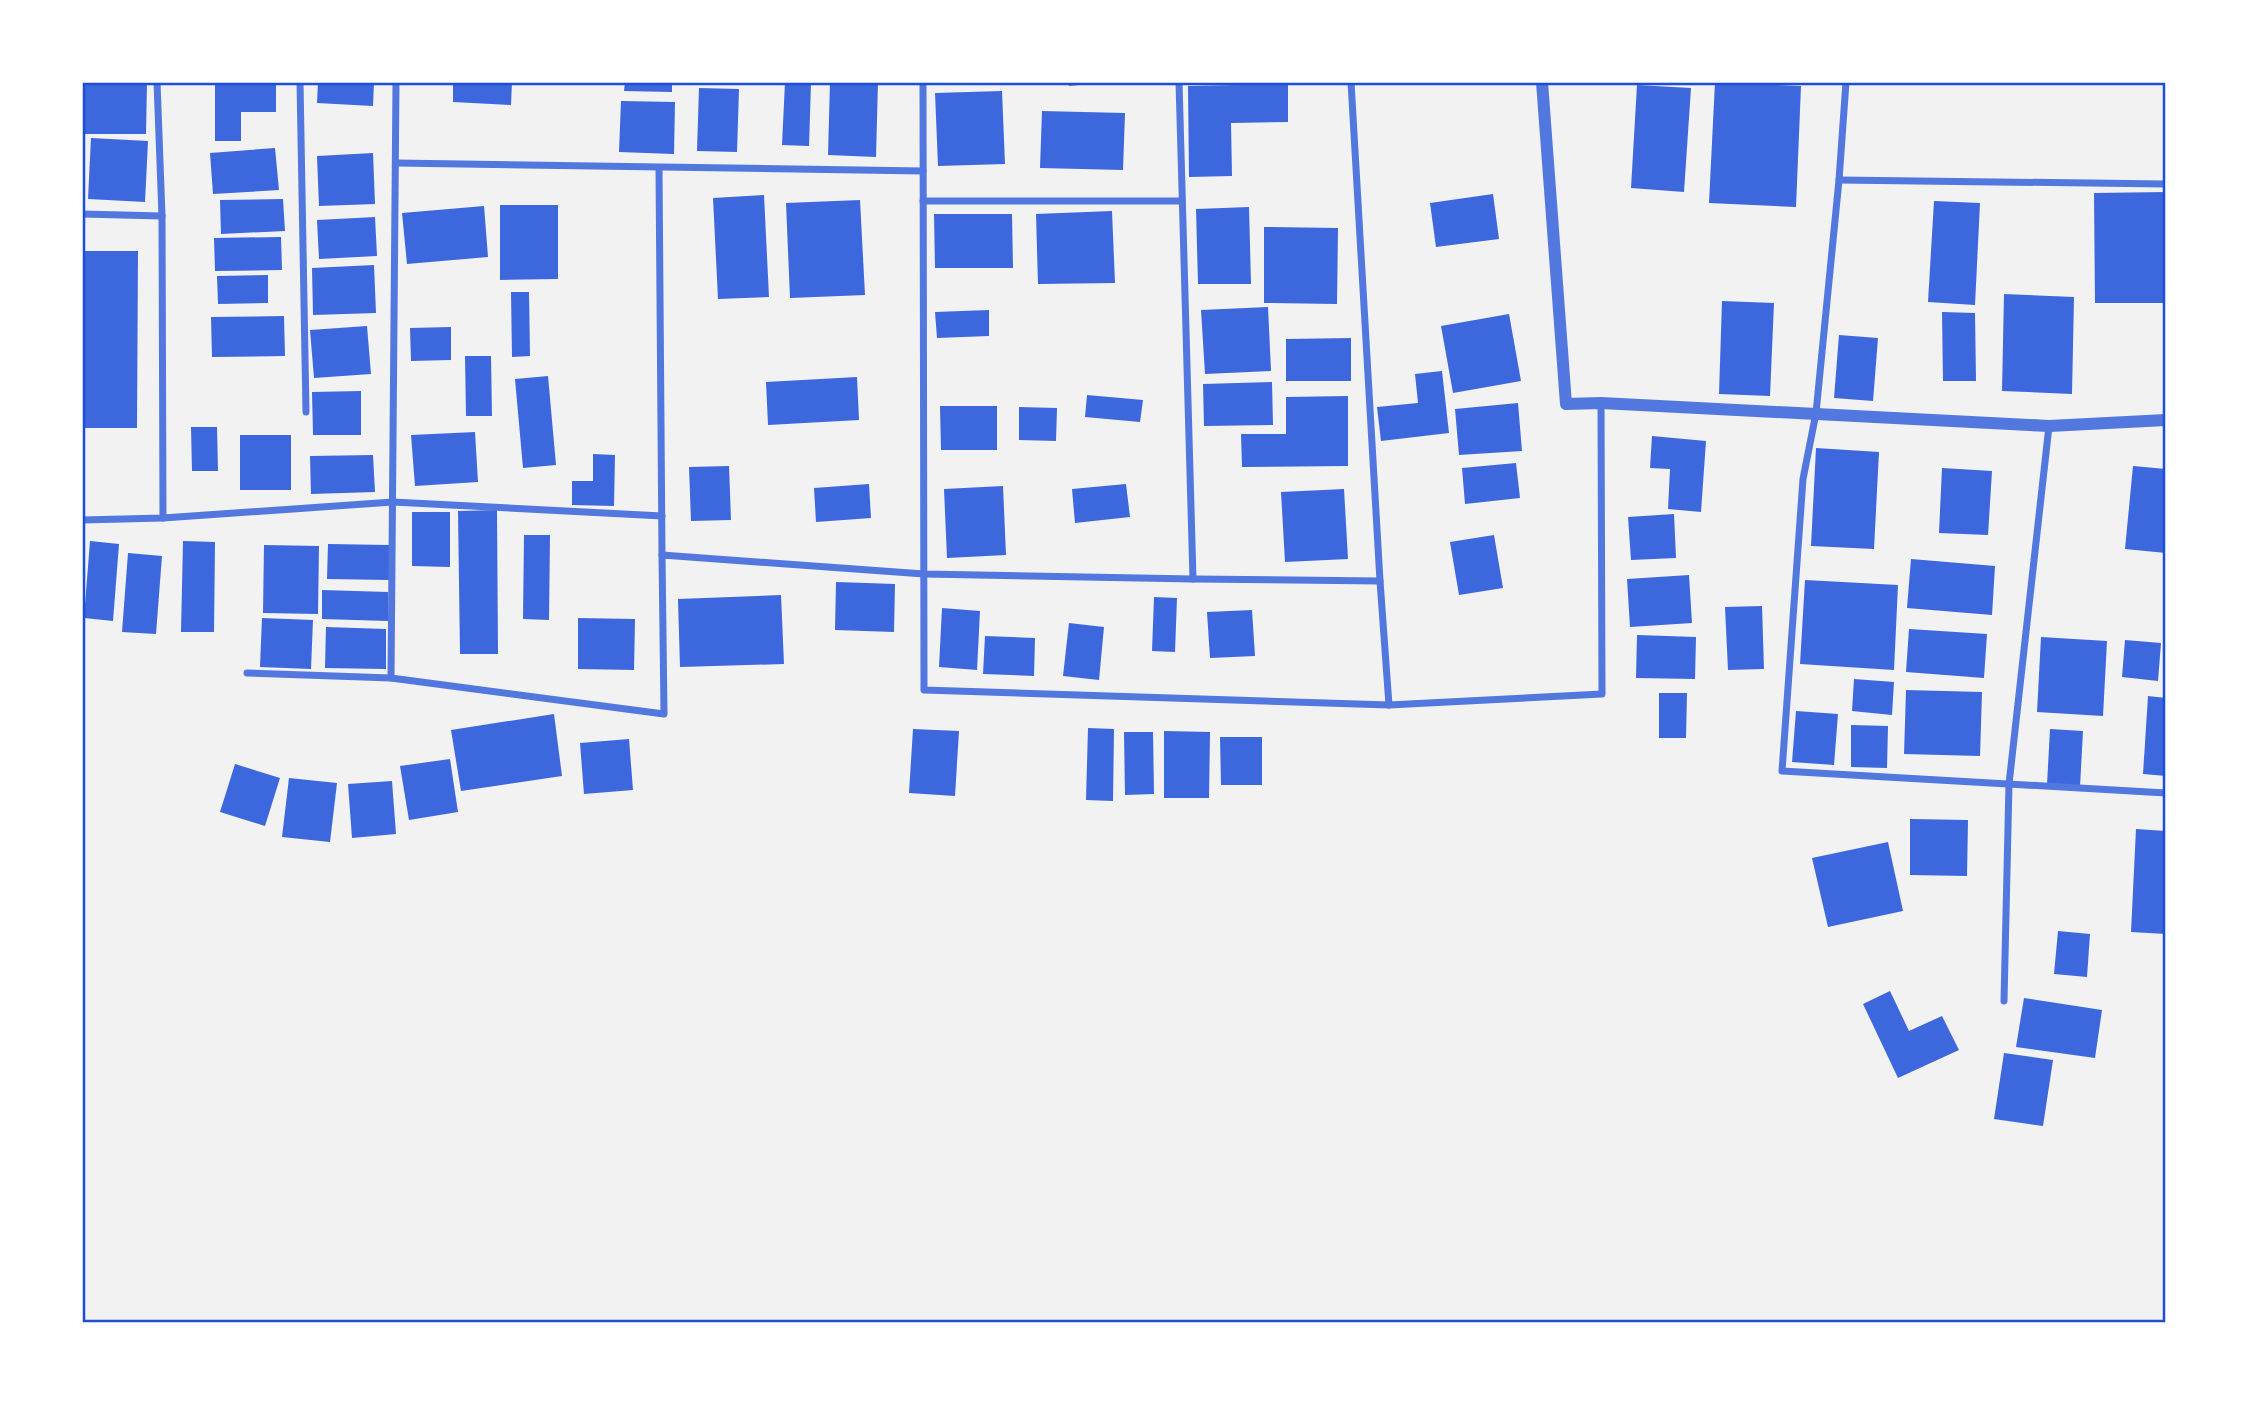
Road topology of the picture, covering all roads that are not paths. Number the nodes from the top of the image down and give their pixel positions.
1 (157, 82) edge
2 (300, 82) edge
3 (396, 82) edge
4 (923, 82) edge
5 (1179, 82) edge
6 (1350, 82) edge
7 (1542, 82) edge
8 (1846, 82) edge
9 (396, 163) junction
10 (659, 168) junction
11 (923, 171) junction
12 (1839, 180) junction
13 (2166, 184) edge
14 (923, 201) junction
15 (1182, 201) junction
16 (82, 214) edge
17 (162, 215) junction
18 (1601, 403) junction
19 (306, 412) dead end
20 (1816, 413) junction
21 (2166, 420) edge
22 (2049, 426) junction
23 (393, 502) junction
24 (662, 516) junction
25 (163, 518) junction
26 (82, 520) edge
27 (662, 555) junction
28 (924, 574) junction
29 (1193, 579) junction
30 (1380, 581) junction
31 (247, 673) dead end
32 (391, 678) junction
33 (1389, 705) junction
34 (2008, 784) junction
35 (2166, 793) edge
36 (2004, 1001) dead end

1 - 17 street
2 - 19 street
3 - 9 street
4 - 11 street
5 - 15 street
6 - 30 street
7 - 18 street
8 - 12 street
9 - 10 street
9 - 23 street
10 - 11 street
10 - 24 street
11 - 14 street
12 - 13 street
12 - 20 street
14 - 15 street
14 - 28 street
15 - 29 street
16 - 17 street
17 - 25 street
18 - 20 street
18 - 33 street
20 - 22 street
20 - 34 street
21 - 22 street
22 - 34 street
23 - 24 street
23 - 25 street
23 - 32 street
24 - 27 street
25 - 26 street
27 - 28 street
27 - 32 street
28 - 29 street
28 - 33 street
29 - 30 street
30 - 33 street
31 - 32 street
34 - 35 street
34 - 36 street

